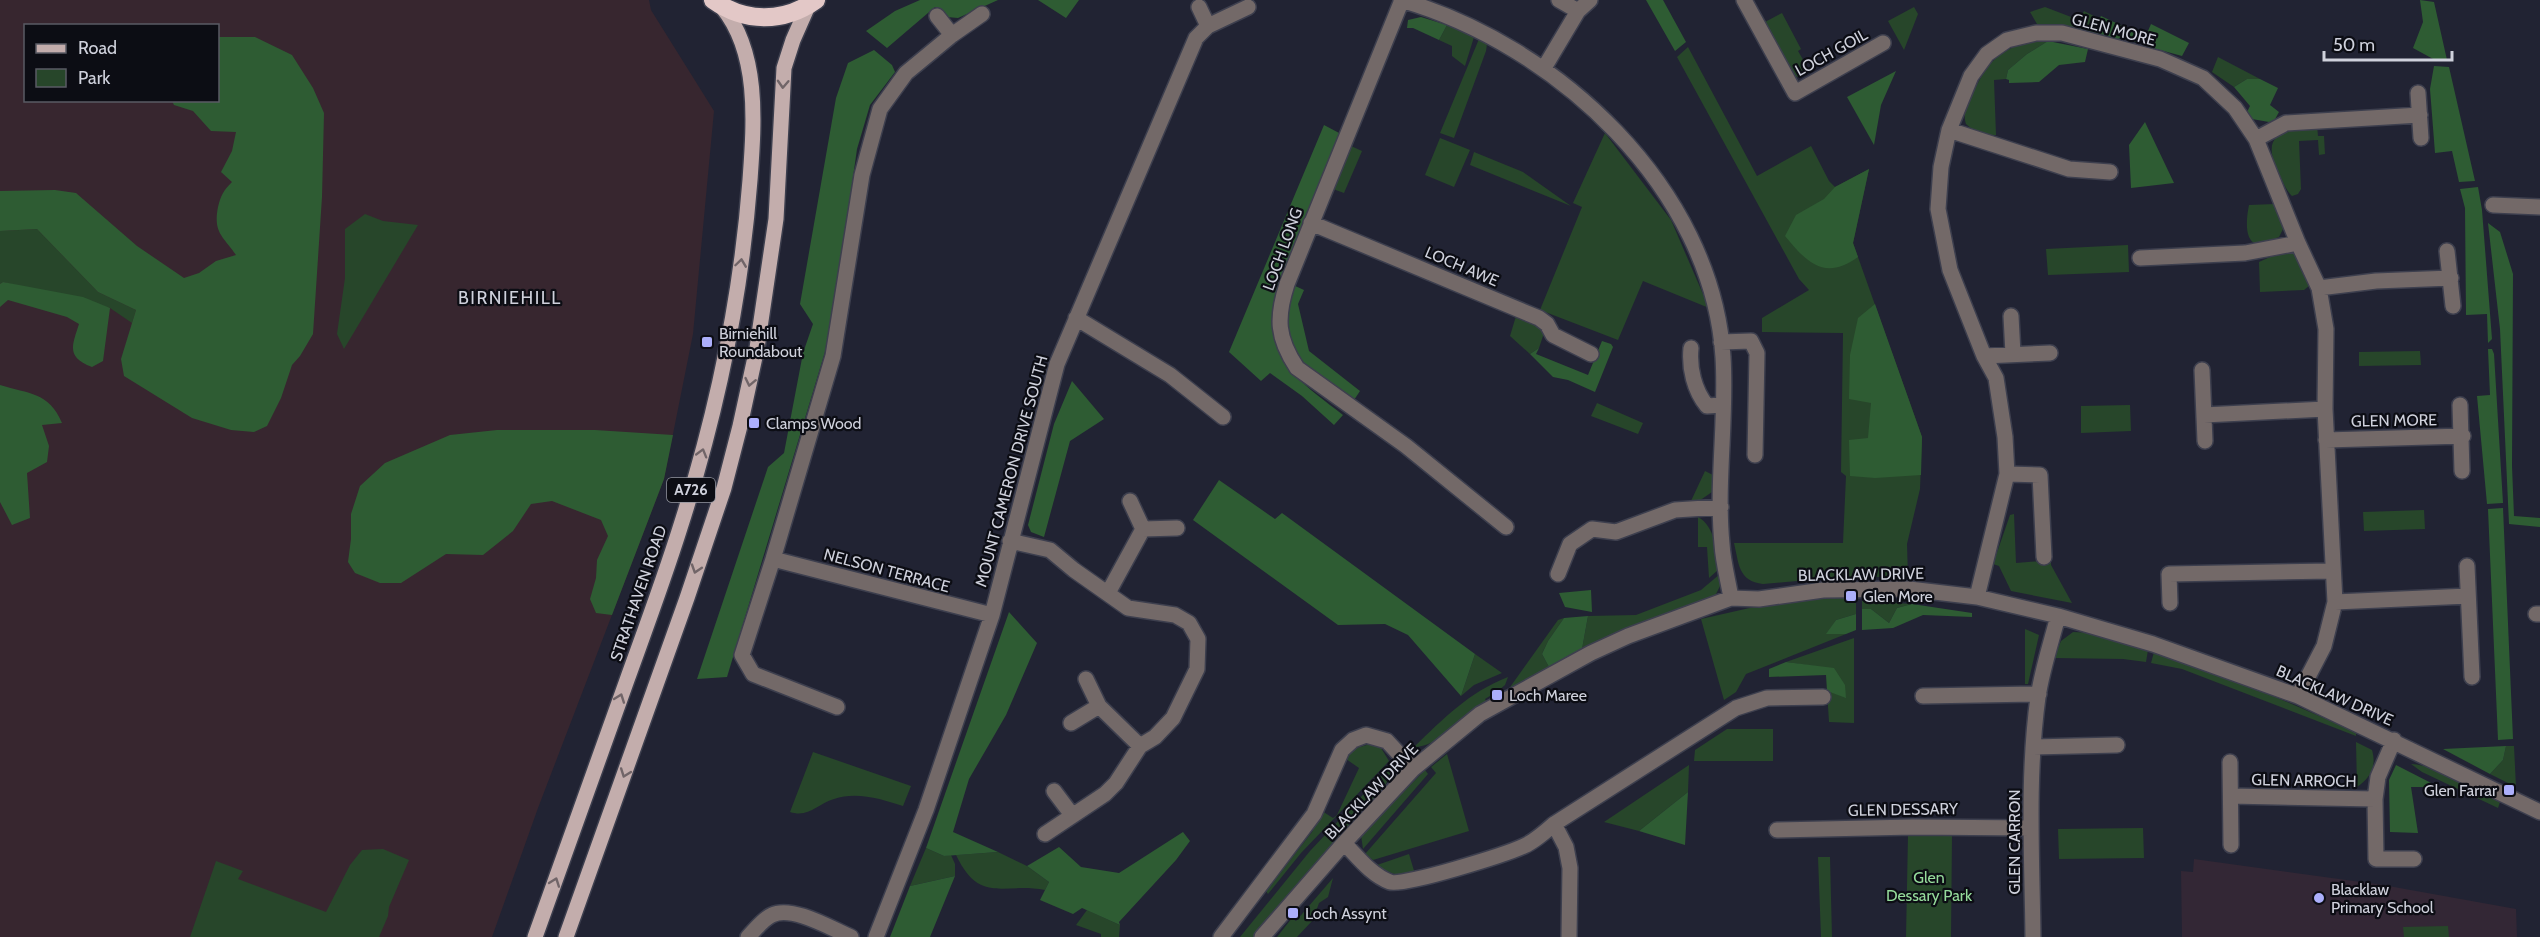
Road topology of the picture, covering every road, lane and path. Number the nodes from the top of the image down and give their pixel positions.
1 (1402, 0) edge
2 (1559, 0) edge
3 (1590, 0) edge
4 (1744, 0) edge
5 (812, 3) edge
6 (717, 4) edge
7 (1199, 7) dead end
8 (1248, 7) dead end
9 (1578, 11) junction
10 (982, 14) dead end
11 (937, 16) dead end
12 (1208, 26) junction
13 (952, 35) junction
14 (1883, 44) dead end
15 (1544, 68) junction
16 (2418, 93) dead end
17 (2420, 115) junction
18 (1949, 130) junction
19 (2421, 138) dead end
20 (2256, 139) junction
21 (2110, 172) dead end
22 (2493, 205) dead end
23 (2540, 207) edge
24 (1311, 223) junction
25 (2298, 243) junction
26 (2447, 251) dead end
27 (2140, 258) dead end
28 (2451, 278) junction
29 (2319, 288) junction
30 (2453, 306) dead end
31 (2011, 316) dead end
32 (1076, 318) junction
33 (1721, 342) junction
34 (1691, 348) dead end
35 (2050, 353) dead end
36 (1592, 354) dead end
37 (2013, 354) junction
38 (1984, 356) junction
39 (2202, 370) dead end
40 (1722, 405) junction
41 (2460, 405) dead end
42 (2325, 409) junction
43 (2204, 415) junction
44 (1223, 417) dead end
45 (2463, 436) junction
46 (2326, 440) junction
47 (2205, 441) dead end
48 (1755, 455) dead end
49 (2462, 471) dead end
50 (2007, 474) junction
51 (1130, 501) dead end
52 (1720, 507) junction
53 (1506, 527) dead end
54 (1177, 528) dead end
55 (1143, 529) junction
56 (1010, 542) junction
57 (2044, 557) dead end
58 (774, 559) junction
59 (2467, 566) dead end
60 (2332, 571) junction
61 (1558, 574) dead end
62 (1108, 593) junction
63 (2468, 596) junction
64 (1731, 597) junction
65 (1977, 597) junction
66 (2335, 602) junction
67 (2170, 603) dead end
68 (992, 615) junction
69 (2058, 616) junction
70 (2472, 677) dead end
71 (1086, 679) dead end
72 (2038, 694) junction
73 (1923, 696) dead end
74 (2298, 696) junction
75 (1823, 698) dead end
76 (837, 706) dead end
77 (1099, 706) junction
78 (1071, 723) dead end
79 (2394, 740) junction
80 (2117, 746) dead end
81 (1140, 747) junction
82 (2033, 747) junction
83 (2230, 762) dead end
84 (1413, 769) junction
85 (1054, 791) dead end
86 (2231, 796) junction
87 (2375, 799) junction
88 (2540, 812) edge
89 (1072, 815) junction
90 (1554, 825) junction
91 (2031, 828) junction
92 (1777, 830) dead end
93 (1045, 834) dead end
94 (1344, 843) junction
95 (2231, 845) dead end
96 (2414, 859) dead end
97 (536, 937) edge
98 (566, 937) edge
99 (748, 937) edge
100 (851, 937) edge
101 (876, 937) edge
102 (1221, 937) edge
103 (1262, 937) edge
104 (1569, 937) edge
105 (2033, 937) edge

1 - 15 street
1 - 24 street, LOCH LONG
2 - 9 street
3 - 9 street
4 - 14 street, LOCH GOIL
5 - 6 highway, A726
5 -> 98 main road, A726
97 -> 6 main road, STRATHAVEN ROAD / A726
7 - 12 street
8 - 12 street, MOUNT CAMERON DRIVE SOUTH
9 - 15 street
10 - 13 street
11 - 13 street
12 - 32 street, MOUNT CAMERON DRIVE SOUTH
13 - 58 street
15 - 33 street
16 - 17 street
17 - 19 street
17 - 20 street
18 - 20 street, GLEN MORE
18 - 21 street
18 - 38 street, GLEN MORE
20 - 25 street, GLEN MORE
22 - 23 street
24 - 36 street, LOCH AWE
24 - 53 street, LOCH LONG
25 - 27 street
25 - 29 street, GLEN MORE
26 - 28 street
28 - 29 street
28 - 30 street
29 - 42 street, GLEN MORE
31 - 37 street
32 - 44 street
32 - 56 street, MOUNT CAMERON DRIVE SOUTH
33 - 40 street
33 - 48 street
34 - 40 street
35 - 37 street
37 - 38 street
38 - 50 street, GLEN MORE
39 - 43 street
40 - 52 street
41 - 45 street, GLEN MORE
42 - 43 street
42 - 46 street, GLEN MORE
43 - 47 street
45 - 46 street, GLEN MORE
45 - 49 street, GLEN MORE
46 - 60 street, GLEN MORE
50 - 57 street
50 - 65 street, GLEN MORE
51 - 55 street
52 - 61 street
52 - 64 street
54 - 55 street
55 - 62 street
56 - 62 street
56 - 68 street, MOUNT CAMERON DRIVE SOUTH
58 - 68 street, NELSON TERRACE
58 - 76 street
59 - 63 street
60 - 66 street, GLEN MORE
60 - 67 street
62 - 81 street
63 - 66 street
63 - 70 street
64 - 65 street, BLACKLAW DRIVE
64 - 84 street, BLACKLAW DRIVE
65 - 69 street, BLACKLAW DRIVE
66 - 74 street, GLEN MORE
68 - 101 street, MOUNT CAMERON DRIVE SOUTH
69 - 72 street, GLEN CARRON
69 - 74 street, BLACKLAW DRIVE
71 - 77 street
72 - 73 street
72 - 82 street, GLEN CARRON
74 - 79 street, BLACKLAW DRIVE
75 - 90 street
77 - 78 street
77 - 81 street
79 - 87 street, GLEN ARROCH
79 - 88 street, BLACKLAW DRIVE
80 - 82 street
81 - 89 street
82 - 91 street, GLEN CARRON
83 - 86 street, GLEN ARROCH
84 - 94 street, BLACKLAW DRIVE
84 - 102 street
85 - 89 street
86 - 87 street, GLEN ARROCH
86 - 95 street, GLEN ARROCH
87 - 96 street, GLEN ARROCH
89 - 93 street
90 - 94 street
90 - 104 street
91 - 92 street, GLEN DESSARY
91 - 105 street, GLEN CARRON
94 - 103 street, BLACKLAW DRIVE
99 - 100 street

